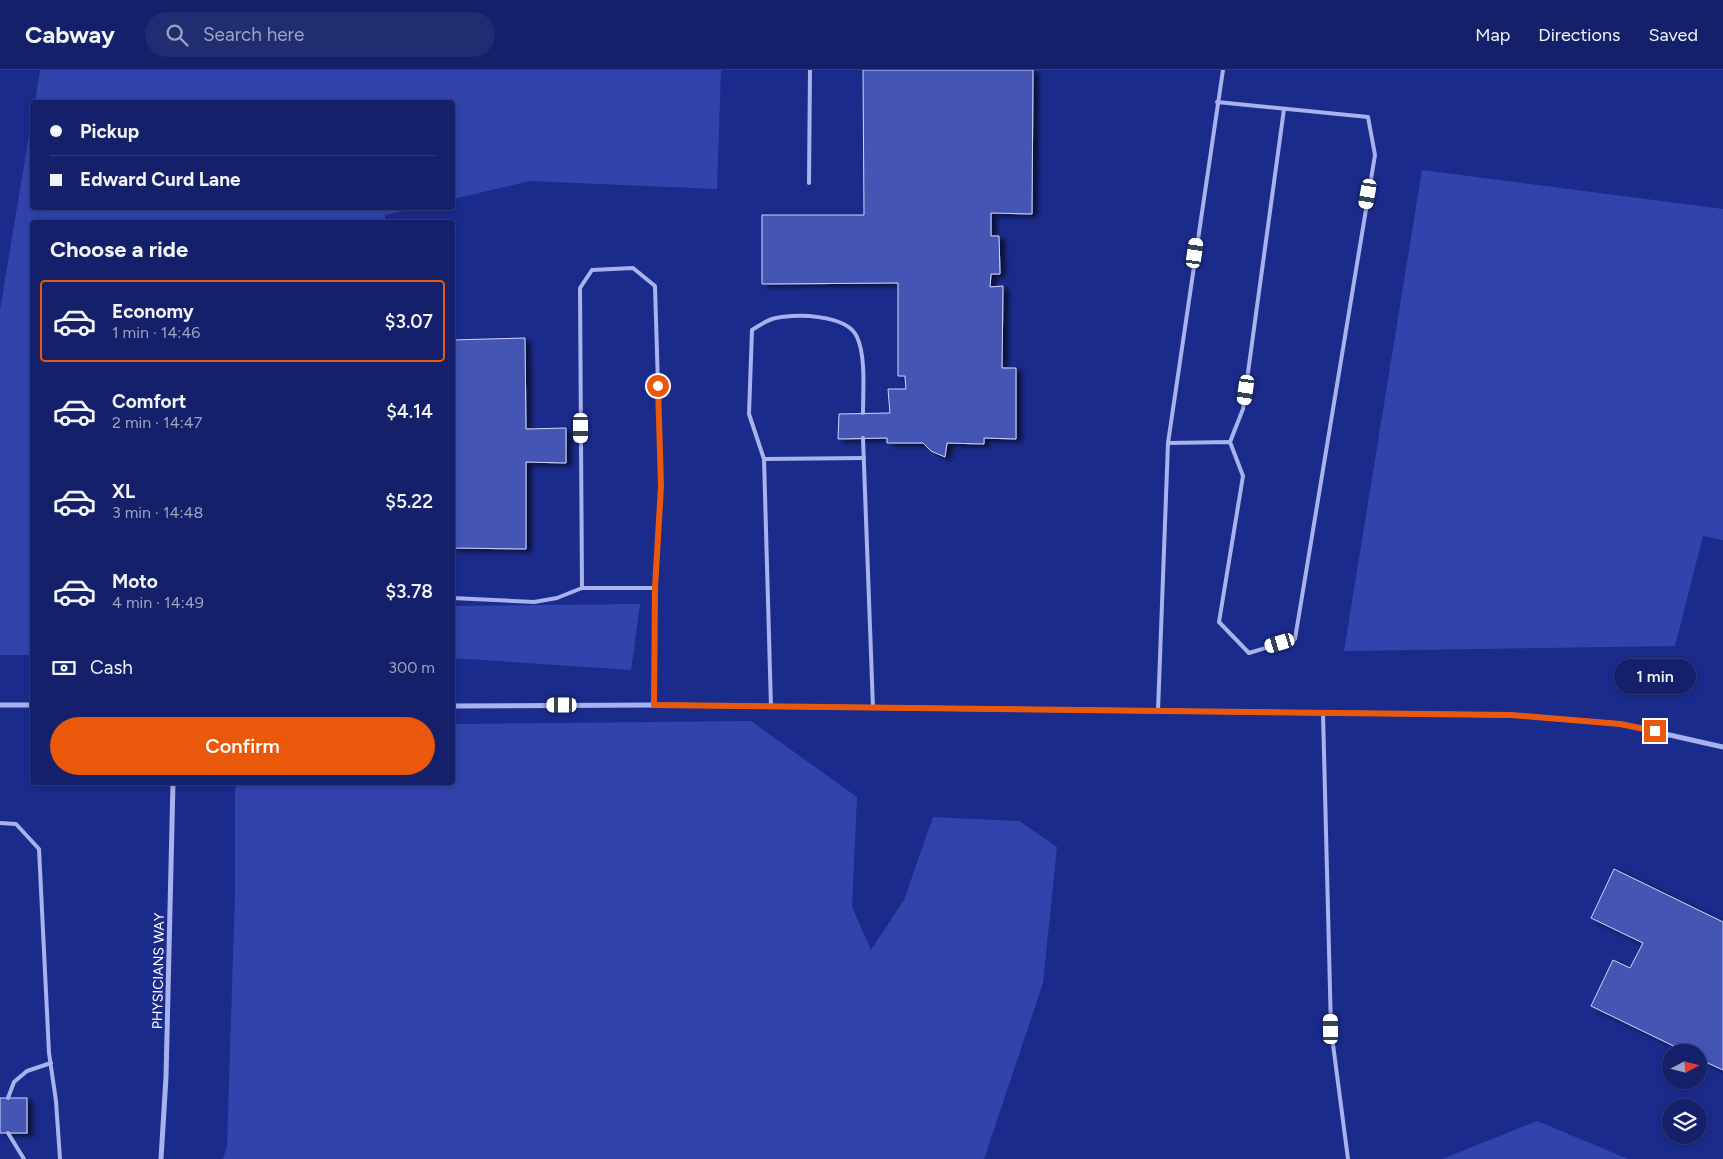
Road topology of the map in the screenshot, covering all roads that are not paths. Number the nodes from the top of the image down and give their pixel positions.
1 (810, 70) edge
2 (1223, 70) edge
3 (1217, 102) junction
4 (1284, 109) junction
5 (809, 183) dead end
6 (863, 413) dead end
7 (863, 438) dead end
8 (1168, 442) junction
9 (1230, 442) junction
10 (864, 458) junction
11 (764, 459) junction
12 (582, 588) junction
13 (655, 588) junction
14 (455, 598) edge
15 (0, 705) edge
16 (30, 705) edge
17 (654, 705) junction
18 (455, 706) edge
19 (771, 707) junction
20 (873, 708) junction
21 (1158, 711) junction
22 (1323, 713) junction
23 (1723, 747) edge
24 (173, 785) edge
25 (0, 823) edge
26 (51, 1062) junction
27 (8, 1098) dead end
28 (8, 1133) dead end
29 (24, 1159) edge
30 (60, 1159) edge
31 (161, 1159) edge
32 (1348, 1159) edge

1 - 5 lane
2 - 3 lane
3 - 4 lane
3 - 8 lane
4 - 9 lane
4 - 9 lane
6 - 11 lane
7 - 10 lane
8 - 9 lane
8 - 21 lane
10 - 11 lane
10 - 20 lane
11 - 19 lane
12 - 13 lane
12 - 13 lane
12 - 14 lane
13 - 17 lane
15 - 16 street
17 - 18 street
17 - 19 street
19 - 20 street
20 - 21 street
21 - 22 street
22 - 23 street
22 - 32 lane
24 - 31 street, PHYSICIANS WAY
25 - 26 lane
26 - 27 lane
26 - 30 lane
28 - 29 lane

